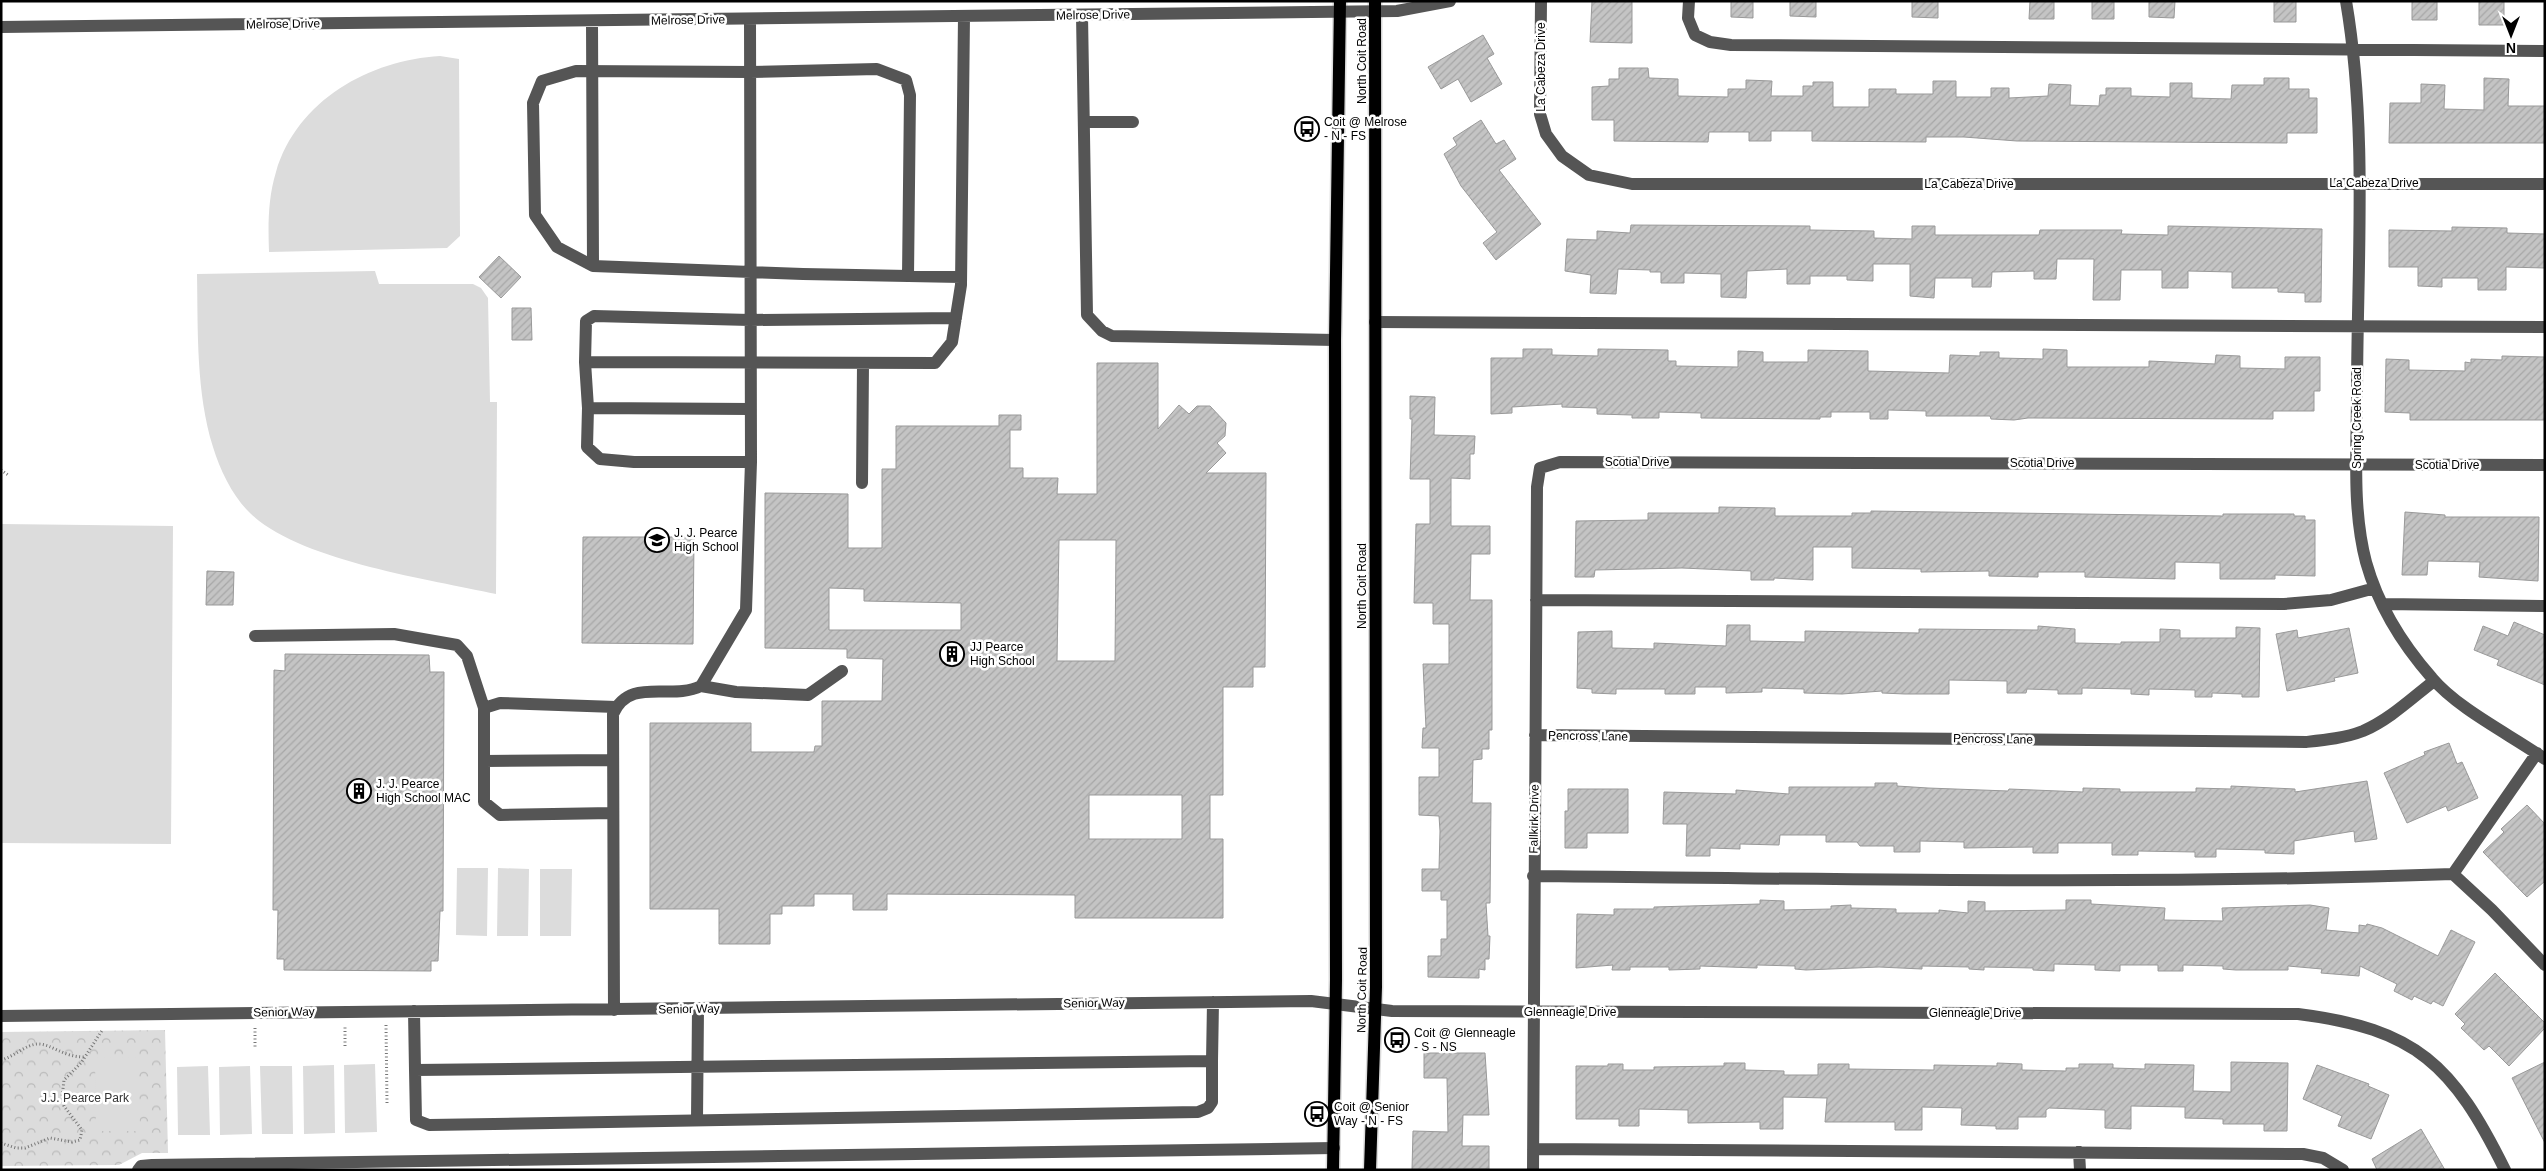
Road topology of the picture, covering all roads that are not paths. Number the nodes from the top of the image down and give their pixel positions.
1 (1450, 1) edge
2 (1541, 1) edge
3 (1689, 1) edge
4 (2346, 1) edge
5 (1375, 6) edge
6 (1340, 7) edge
7 (1082, 15) junction
8 (964, 16) junction
9 (750, 19) junction
10 (592, 21) junction
11 (1, 28) edge
12 (2354, 50) junction
13 (2545, 51) edge
14 (594, 71) junction
15 (750, 72) junction
16 (1084, 122) junction
17 (1133, 122) dead end
18 (2358, 182) junction
19 (2545, 184) edge
20 (593, 266) junction
21 (750, 270) junction
22 (908, 276) junction
23 (961, 276) junction
24 (956, 318) junction
25 (750, 320) junction
26 (1375, 322) junction
27 (2357, 327) junction
28 (2545, 327) edge
29 (1335, 340) junction
30 (586, 362) junction
31 (750, 364) junction
32 (863, 364) junction
33 (588, 408) junction
34 (750, 409) junction
35 (751, 462) junction
36 (2357, 464) junction
37 (2545, 465) edge
38 (1540, 468) joint
39 (862, 483) dead end
40 (2375, 588) junction
41 (1536, 600) junction
42 (2382, 604) junction
43 (2545, 606) edge
44 (255, 636) dead end
45 (842, 671) dead end
46 (2434, 680) junction
47 (701, 686) junction
48 (616, 707) junction
49 (484, 708) junction
50 (1535, 735) junction
51 (2541, 756) edge
52 (613, 760) junction
53 (484, 761) junction
54 (613, 813) junction
55 (2453, 874) junction
56 (1533, 876) junction
57 (2545, 964) edge
58 (1213, 1002) junction
59 (1335, 1004) junction
60 (698, 1009) junction
61 (614, 1010) junction
62 (1376, 1010) junction
63 (414, 1011) junction
64 (1534, 1011) junction
65 (1, 1016) edge
66 (1212, 1061) junction
67 (698, 1066) junction
68 (416, 1070) junction
69 (697, 1119) junction
70 (1334, 1148) junction
71 (1533, 1149) junction
72 (2079, 1152) junction
73 (138, 1170) edge
74 (1333, 1170) edge
75 (1370, 1170) edge
76 (1533, 1170) edge
77 (2080, 1170) edge
78 (2343, 1170) edge
79 (2505, 1170) edge

1 - 5 street, Melrose Drive
2 - 18 street, La Cabeza Drive
3 - 12 street
4 - 12 street, Spring Creek Road
5 - 6 street, Melrose Drive
5 - 26 main road, North Coit Road
6 - 7 street, Melrose Drive
6 - 29 main road, North Coit Road
7 - 8 street, Melrose Drive
7 - 16 street
8 - 9 street, Melrose Drive
8 - 23 street
9 - 10 street, Melrose Drive
9 - 15 street
10 - 11 street, Melrose Drive
10 - 14 street
12 - 13 street
12 - 18 street, Spring Creek Road
14 - 15 street
14 - 20 street
14 - 20 street
15 - 21 street
15 - 22 street
16 - 17 street
16 - 29 street
18 - 19 street, La Cabeza Drive
18 - 27 street, Spring Creek Road
20 - 21 street
21 - 22 street
21 - 25 street
22 - 23 street
23 - 24 street
24 - 25 street
24 - 32 street
25 - 30 street
25 - 31 street
26 - 27 street
26 - 62 main road, North Coit Road
27 - 28 street
27 - 36 street, Spring Creek Road
29 - 59 main road, North Coit Road
30 - 31 street
30 - 33 street
31 - 32 street
31 - 34 street
32 - 39 street
33 - 34 street
33 - 35 street
34 - 35 street
35 - 47 street
36 - 37 street, Scotia Drive
36 - 38 street, Scotia Drive
36 - 40 street, Spring Creek Road
38 - 41 street, Fallkirk Drive
40 - 41 street
40 - 42 street, Spring Creek Road
41 - 50 street, Fallkirk Drive
42 - 43 street
42 - 46 street, Spring Creek Road
44 - 49 street
45 - 47 street
46 - 50 street, Pencross Lane
46 - 51 street, Spring Creek Road
47 - 48 street
48 - 49 street
48 - 52 street
49 - 53 street
50 - 56 street, Fallkirk Drive
51 - 55 street
52 - 53 street
52 - 54 street
53 - 54 street
54 - 61 street
55 - 56 street
55 - 57 street
56 - 64 street, Fallkirk Drive
58 - 59 street, Senior Way
58 - 60 street, Senior Way
58 - 66 street
59 - 62 street, Senior Way
59 - 70 main road, North Coit Road
60 - 61 street, Senior Way
60 - 67 street
61 - 63 street, Senior Way
62 - 64 street, Glenneagle Drive
62 - 75 main road, North Coit Road
63 - 65 street, Senior Way
63 - 68 street
64 - 71 street, Fallkirk Drive
64 - 79 street, Glenneagle Drive
66 - 67 street
66 - 69 street
67 - 68 street
67 - 69 street
68 - 69 street
70 - 73 street
70 - 74 main road, North Coit Road
71 - 72 street
71 - 76 street, Fallkirk Drive
72 - 77 street
72 - 78 street

